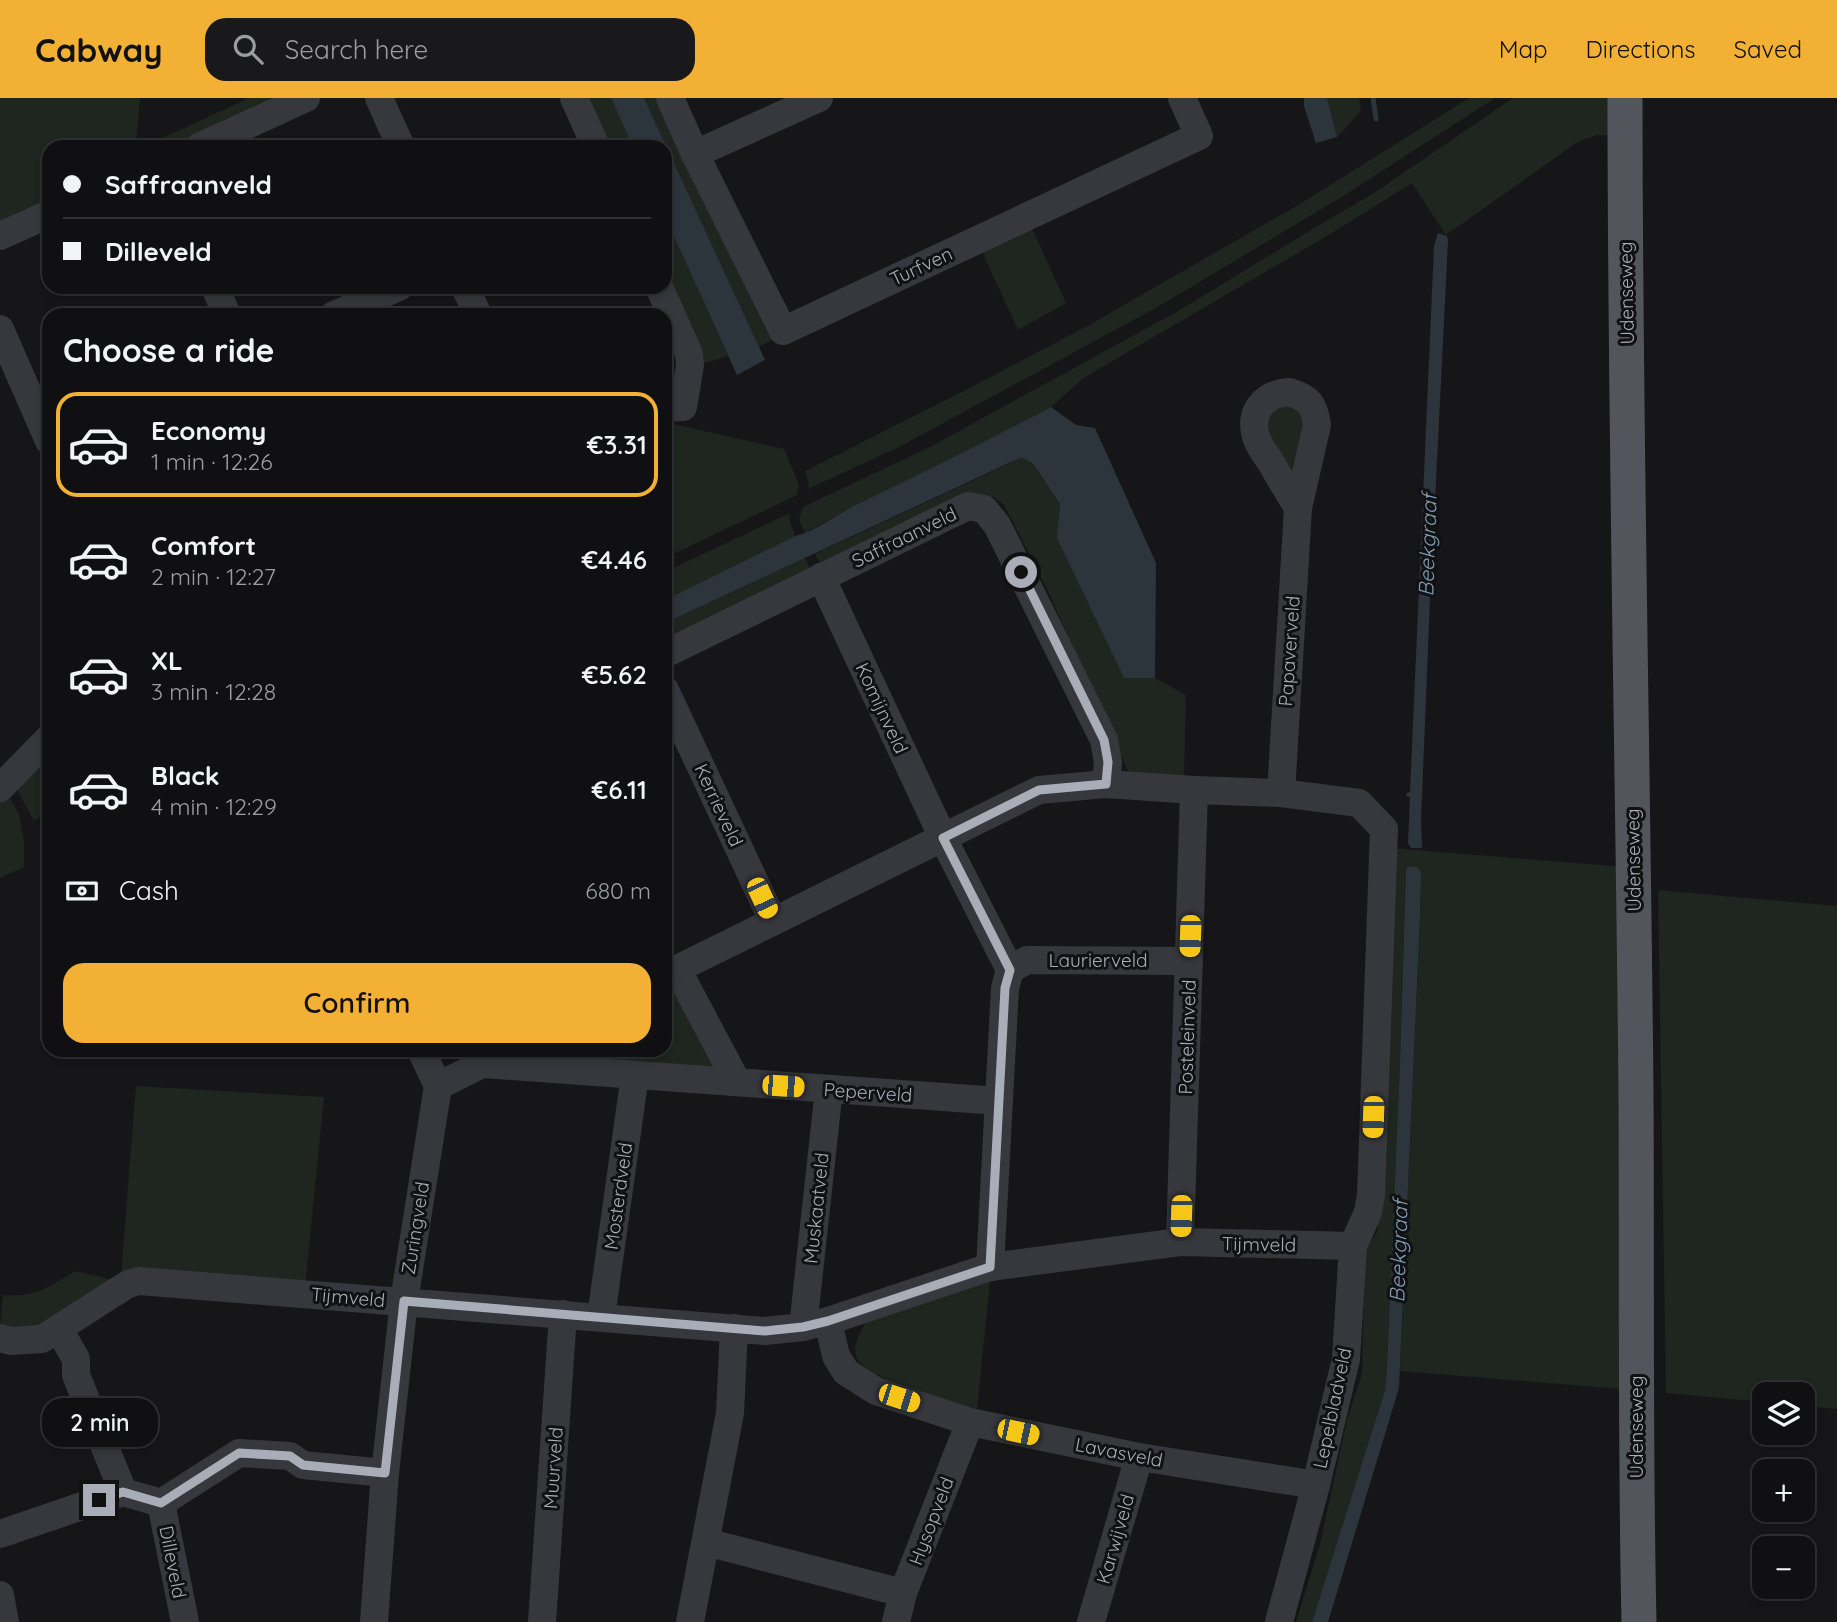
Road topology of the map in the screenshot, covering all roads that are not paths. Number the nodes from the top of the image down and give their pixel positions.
1 (306, 98) edge
2 (379, 98) edge
3 (574, 98) edge
4 (670, 98) edge
5 (819, 98) edge
6 (1182, 98) edge
7 (1625, 98) edge
8 (214, 140) edge
9 (398, 140) edge
10 (593, 140) edge
11 (695, 154) junction
12 (42, 217) edge
13 (0, 236) edge
14 (383, 294) edge
15 (350, 308) edge
16 (672, 316) edge
17 (0, 329) edge
18 (672, 408) edge
19 (42, 426) edge
20 (1298, 508) dead end
21 (821, 577) junction
22 (672, 651) edge
23 (672, 705) edge
24 (42, 745) edge
25 (1106, 784) junction
26 (0, 788) edge
27 (1194, 790) junction
28 (1281, 793) junction
29 (943, 838) junction
30 (773, 921) junction
31 (1189, 961) junction
32 (1010, 970) junction
33 (672, 972) edge
34 (672, 974) edge
35 (424, 1057) edge
36 (497, 1057) edge
37 (483, 1064) junction
38 (635, 1075) junction
39 (737, 1082) junction
40 (438, 1086) junction
41 (828, 1089) junction
42 (999, 1101) junction
43 (1180, 1242) junction
44 (1353, 1246) junction
45 (990, 1267) junction
46 (404, 1301) junction
47 (563, 1314) junction
48 (601, 1317) junction
49 (816, 1324) junction
50 (734, 1328) junction
51 (58, 1329) junction
52 (0, 1338) edge
53 (970, 1422) junction
54 (1139, 1457) junction
55 (385, 1473) junction
56 (1316, 1485) junction
57 (123, 1492) junction
58 (161, 1503) junction
59 (0, 1534) edge
60 (706, 1542) junction
61 (903, 1593) junction
62 (0, 1595) edge
63 (5, 1622) edge
64 (185, 1622) edge
65 (374, 1622) edge
66 (542, 1622) edge
67 (690, 1622) edge
68 (896, 1622) edge
69 (1091, 1622) edge
70 (1279, 1622) edge
71 (1639, 1622) edge

1 - 8 street
2 - 9 street
3 - 10 street
4 - 11 street, Turfven
5 - 11 street
6 - 11 street, Turfven
7 - 71 main road, Udenseweg
12 - 13 street
14 - 15 street
16 - 18 street
17 - 19 street
20 - 28 street, Papaverveld
21 - 22 street, Saffraanveld
21 - 25 street, Saffraanveld
21 - 29 street, Komijnveld
23 - 30 street, Kerrieveld
24 - 26 street
25 - 27 street
25 - 29 street
27 - 28 street
27 - 31 street, Posteleinveld
28 - 44 street
29 - 30 street
29 - 32 street
30 - 33 street
31 - 32 street, Laurierveld
31 - 43 street, Posteleinveld
32 - 42 street
34 - 39 street
35 - 40 street
36 - 37 street
37 - 38 street, Peperveld
37 - 40 street
38 - 39 street, Peperveld
38 - 48 street, Mosterdveld
39 - 41 street, Peperveld
40 - 46 street, Zuringveld
41 - 42 street, Peperveld
41 - 49 street, Muskaatveld
42 - 45 street
43 - 44 street, Tijmveld
43 - 45 street, Tijmveld
44 - 56 street, Lepelbladveld
45 - 49 street, Tijmveld
46 - 47 street, Tijmveld
46 - 51 street, Tijmveld
46 - 55 street, Zuringveld
47 - 48 street, Tijmveld
47 - 66 street, Muurveld
48 - 50 street, Tijmveld
49 - 50 street, Tijmveld
49 - 53 street, Lavasveld
50 - 60 street
51 - 52 street, Tijmveld
51 - 57 street
53 - 54 street, Lavasveld
53 - 61 street, Hysopveld
54 - 56 street, Lavasveld
54 - 69 street, Karwijveld
55 - 58 street, Dilleveld
55 - 65 street, Zuringveld
56 - 70 street
57 - 58 street, Dilleveld
57 - 59 street
58 - 64 street, Dilleveld
60 - 61 street
60 - 67 street
61 - 68 street, Hysopveld
62 - 63 street

